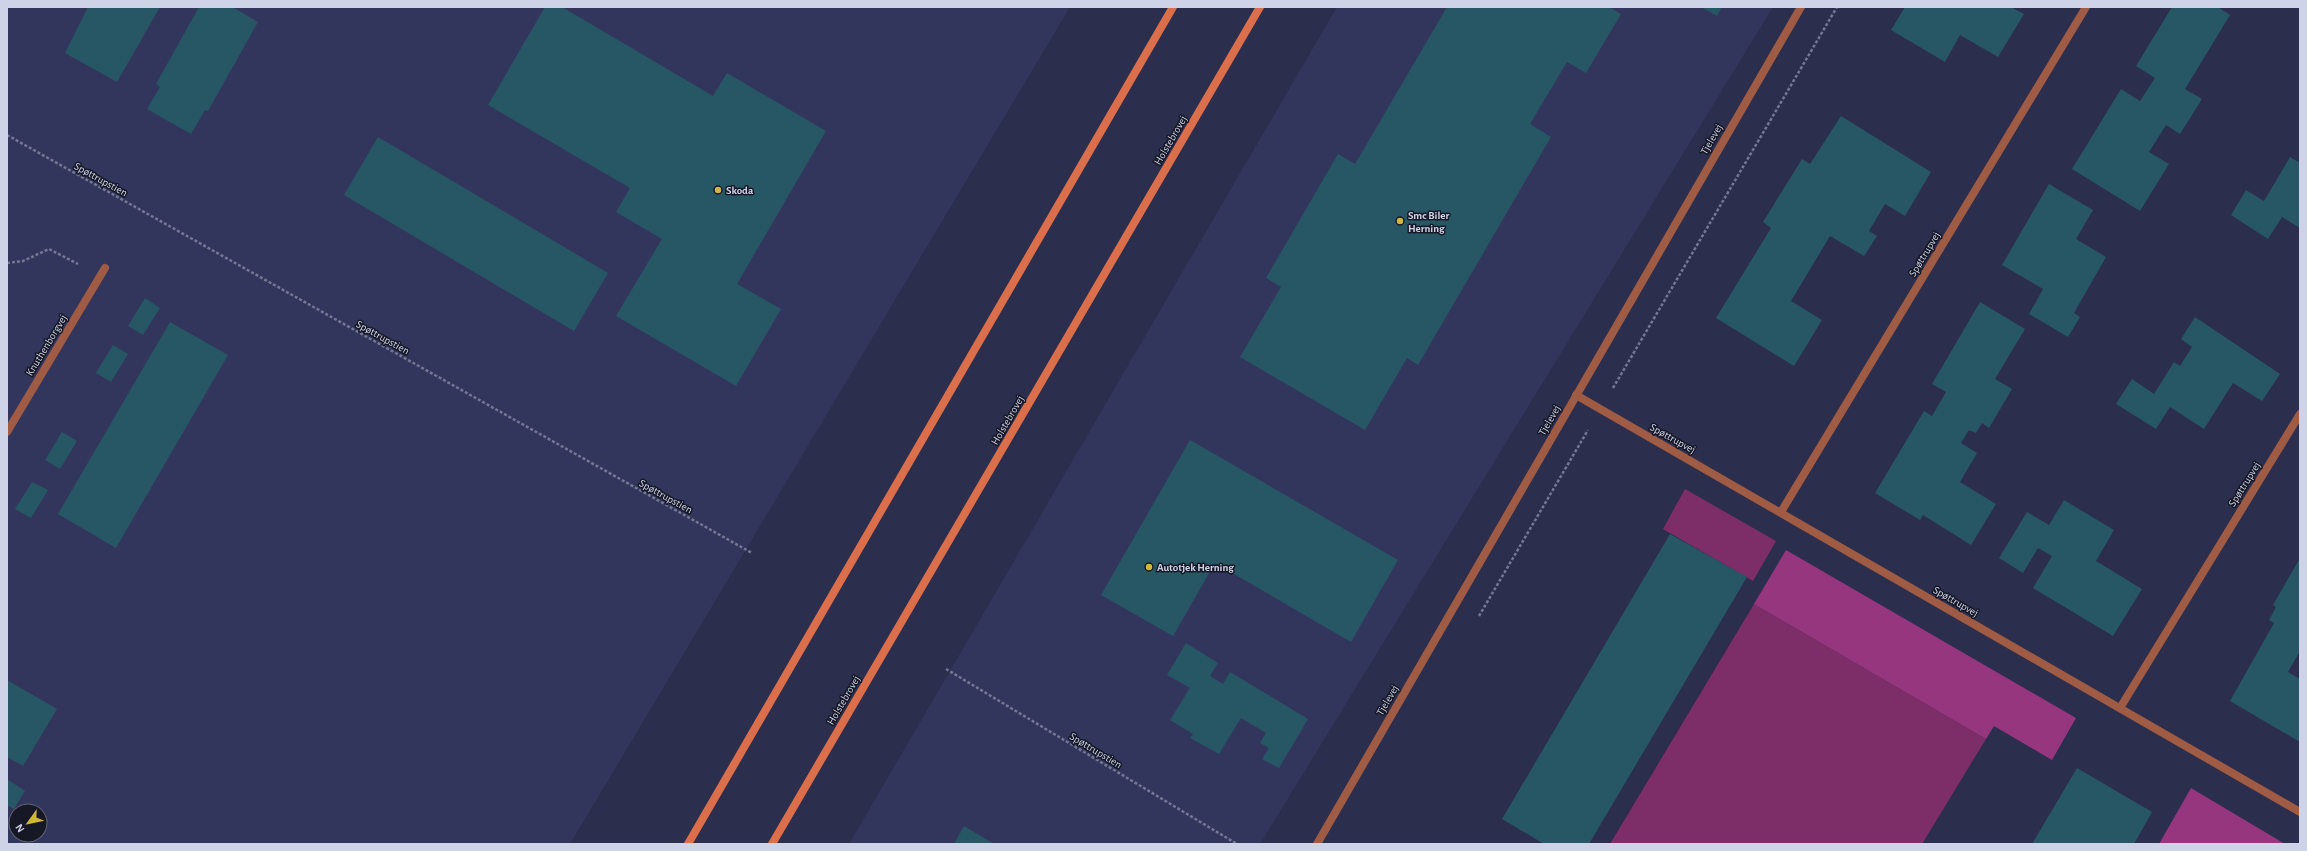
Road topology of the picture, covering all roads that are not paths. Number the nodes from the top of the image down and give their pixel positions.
1 (1173, 7) edge
2 (1260, 7) edge
3 (1801, 7) edge
4 (2086, 7) edge
5 (105, 268) dead end
6 (1576, 395) junction
7 (2300, 414) edge
8 (7, 432) edge
9 (1781, 512) junction
10 (2120, 708) junction
11 (2300, 812) edge
12 (688, 844) edge
13 (772, 844) edge
14 (1317, 844) edge

1 - 12 main road
2 - 13 main road, Holstebrovej
3 - 6 street, Tjelevej
4 - 9 street, Spøttrupvej
5 - 8 street, Knuthenborgvej
6 - 9 street, Spøttrupvej
6 - 14 street, Tjelevej
7 - 10 street, Spøttrupvej
9 - 10 street, Spøttrupvej
10 - 11 street, Spøttrupvej

